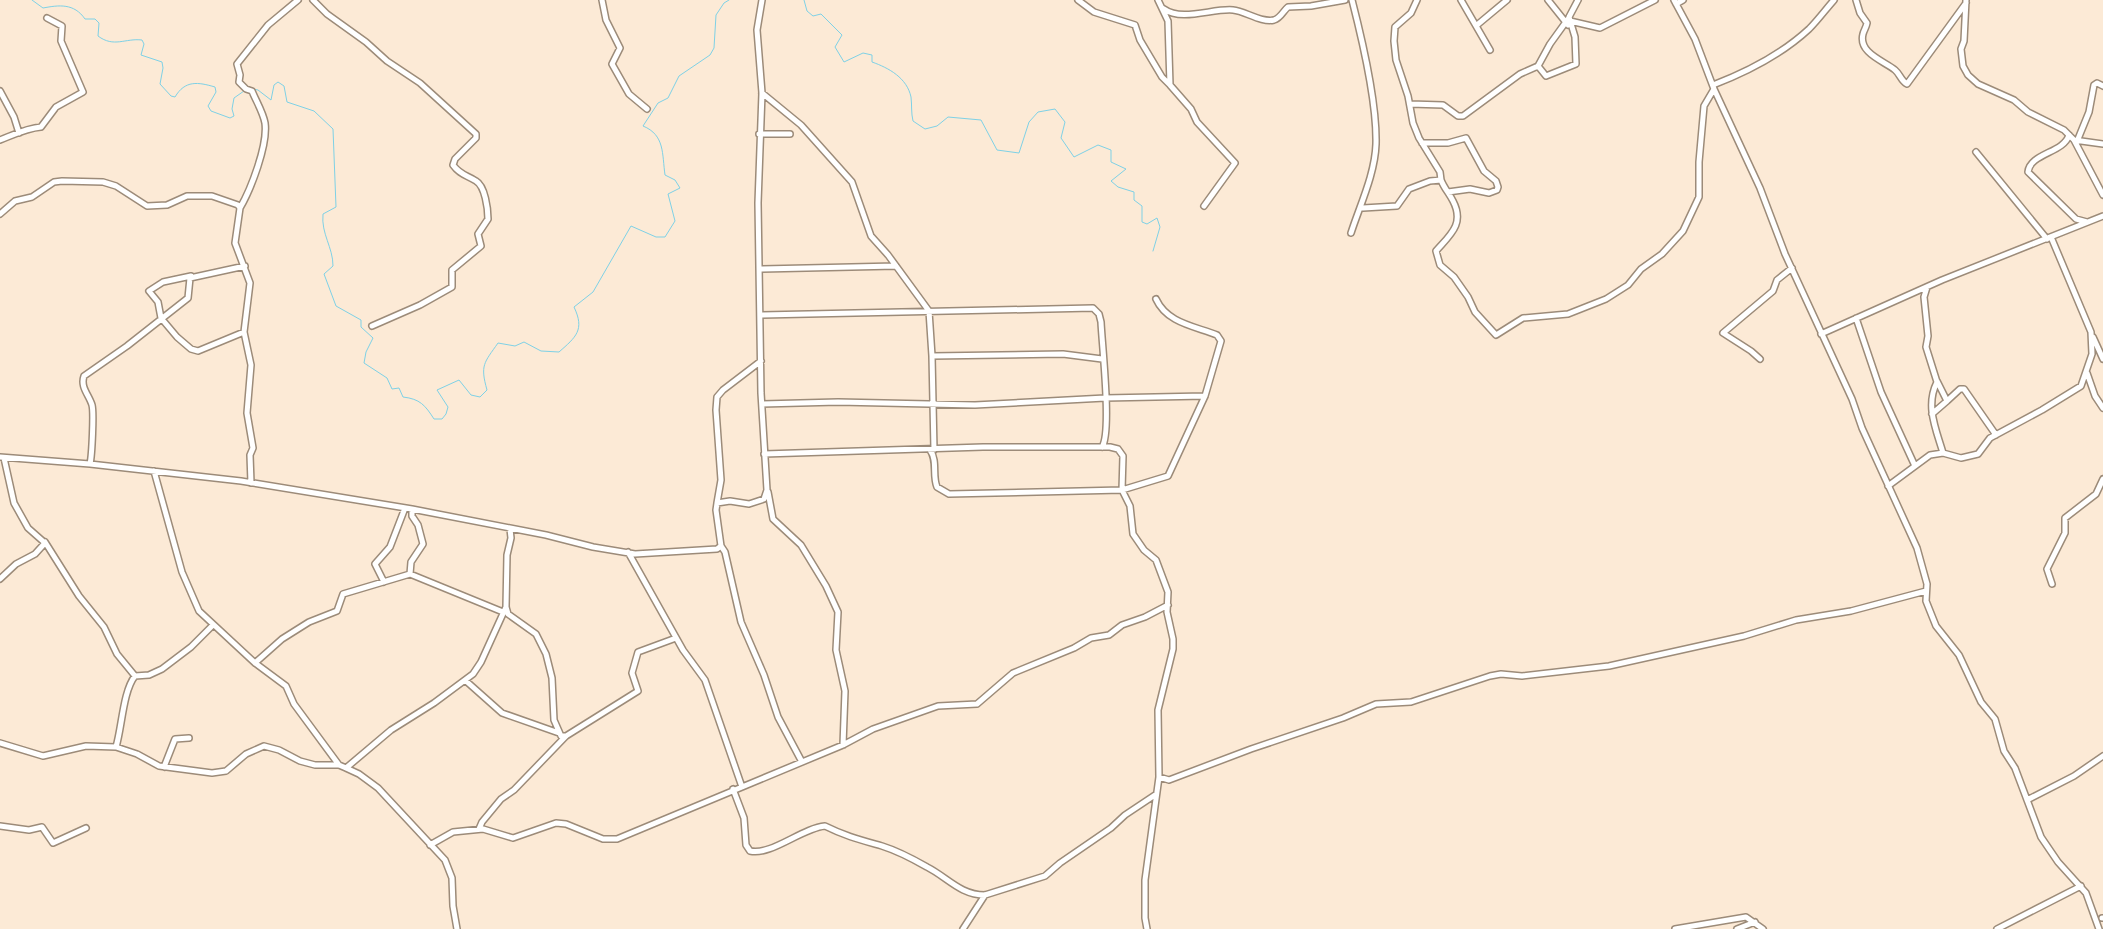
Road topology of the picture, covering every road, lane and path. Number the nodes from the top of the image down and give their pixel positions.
1 (298, 0) edge
2 (314, 0) edge
3 (602, 0) edge
4 (762, 0) edge
5 (1078, 0) edge
6 (1158, 0) edge
7 (1345, 0) edge
8 (1352, 0) edge
9 (1417, 0) edge
10 (1461, 0) edge
11 (1506, 0) edge
12 (1548, 0) edge
13 (1578, 0) edge
14 (1655, 0) edge
15 (1683, 0) edge
16 (1834, 0) edge
17 (1856, 0) edge
18 (1675, 2) edge
19 (1966, 2) edge
20 (1162, 7) junction
21 (47, 18) dead end
22 (1568, 21) junction
23 (1477, 25) junction
24 (1490, 50) dead end
25 (1538, 66) junction
26 (1170, 85) junction
27 (2103, 86) edge
28 (1714, 87) junction
29 (0, 92) edge
30 (762, 93) junction
31 (1410, 104) junction
32 (647, 109) dead end
33 (19, 133) junction
34 (759, 134) junction
35 (790, 134) dead end
36 (2069, 135) junction
37 (0, 140) edge
38 (2076, 140) junction
39 (1422, 143) junction
40 (2103, 144) edge
41 (1976, 152) dead end
42 (1441, 180) junction
43 (1448, 192) junction
44 (2103, 195) edge
45 (1204, 206) dead end
46 (240, 208) junction
47 (1363, 208) dead end
48 (0, 214) edge
49 (2103, 216) edge
50 (2087, 222) junction
51 (1350, 233) dead end
52 (2049, 238) junction
53 (245, 266) junction
54 (896, 266) junction
55 (1792, 268) junction
56 (760, 269) junction
57 (192, 276) junction
58 (1927, 287) junction
59 (1156, 299) dead end
60 (929, 311) junction
61 (762, 315) junction
62 (161, 318) junction
63 (1856, 318) junction
64 (372, 326) dead end
65 (244, 332) junction
66 (1822, 334) junction
67 (2092, 335) junction
68 (932, 356) junction
69 (1102, 359) junction
70 (1760, 359) dead end
71 (2103, 359) edge
72 (761, 361) junction
73 (2087, 373) junction
74 (1936, 380) junction
75 (1205, 396) junction
76 (1105, 398) junction
77 (1947, 401) junction
78 (762, 404) junction
79 (932, 404) junction
80 (2103, 408) edge
81 (1932, 414) junction
82 (1996, 435) junction
83 (1102, 447) junction
84 (932, 450) junction
85 (1943, 453) junction
86 (764, 454) junction
87 (2, 458) edge
88 (90, 464) junction
89 (1915, 466) junction
90 (154, 471) junction
91 (2103, 479) edge
92 (251, 483) junction
93 (1888, 486) junction
94 (767, 490) junction
95 (1122, 490) junction
96 (717, 503) junction
97 (405, 508) junction
98 (412, 509) junction
99 (510, 529) junction
100 (45, 542) junction
101 (721, 546) junction
102 (628, 552) junction
103 (410, 574) junction
104 (0, 579) edge
105 (384, 582) junction
106 (2052, 584) dead end
107 (1926, 591) junction
108 (1168, 605) junction
109 (504, 609) junction
110 (213, 625) junction
111 (676, 638) junction
112 (254, 663) junction
113 (135, 676) junction
114 (466, 681) junction
115 (559, 734) junction
116 (566, 736) junction
117 (189, 738) dead end
118 (0, 743) edge
119 (843, 745) junction
120 (116, 747) junction
121 (2103, 756) edge
122 (802, 762) junction
123 (339, 765) junction
124 (164, 767) junction
125 (346, 768) junction
126 (1158, 777) junction
127 (1166, 781) junction
128 (742, 787) junction
129 (733, 789) junction
130 (1156, 792) junction
131 (2027, 800) junction
132 (0, 826) edge
133 (86, 828) dead end
134 (479, 829) junction
135 (430, 844) junction
136 (2081, 886) junction
137 (976, 895) junction
138 (985, 895) junction
139 (979, 903) junction
140 (2101, 919) edge
141 (1755, 922) junction
142 (457, 929) edge
143 (963, 929) edge
144 (1147, 929) edge
145 (1675, 929) edge
146 (1736, 929) edge
147 (1763, 929) edge
148 (1996, 929) edge
149 (2099, 929) edge

1 - 46 street
2 - 64 street
3 - 32 street
4 - 30 street
5 - 26 street
6 - 20 street
7 - 20 street
8 - 51 street
9 - 31 street
10 - 23 street
11 - 23 street
12 - 22 street
13 - 22 street
14 - 22 street
15 - 18 street
16 - 28 street
17 - 19 street
18 - 28 street
19 - 36 street
20 - 26 street
21 - 33 street
22 - 25 street
22 - 25 street
23 - 24 street
25 - 31 street
26 - 45 street
27 - 38 street
28 - 43 street
28 - 55 street
29 - 33 street
30 - 34 street
30 - 54 street
31 - 39 street
33 - 37 street
34 - 35 street
34 - 56 street
36 - 38 street
36 - 50 street
38 - 40 street
38 - 44 street
39 - 42 street
39 - 43 street
41 - 52 street
42 - 43 street
42 - 47 street
46 - 48 street
46 - 53 street
49 - 50 street
50 - 52 street
52 - 58 street
52 - 67 street
53 - 57 street
53 - 65 street
54 - 56 street
54 - 60 street
55 - 66 street
55 - 70 street
56 - 61 street
57 - 62 street
57 - 62 street
58 - 63 street
58 - 74 street
59 - 75 street
60 - 61 street
60 - 68 street
60 - 69 street
61 - 72 street
62 - 65 street
62 - 88 street
63 - 66 street
63 - 89 street
65 - 92 street
66 - 93 street
67 - 71 street
67 - 73 street
68 - 69 street
68 - 79 street
69 - 76 street
72 - 78 street
72 - 96 street
73 - 80 street
73 - 82 street
74 - 77 street
74 - 81 street
75 - 76 street
75 - 95 street
76 - 79 street
76 - 83 street
77 - 81 street
77 - 82 street
78 - 79 street
78 - 86 street
79 - 84 street
81 - 85 street
82 - 85 street
83 - 84 street
83 - 95 street
84 - 86 street
84 - 95 street
85 - 89 street
86 - 94 street
87 - 88 street
87 - 100 street
88 - 90 street
89 - 93 street
90 - 92 street
90 - 110 street
91 - 106 street
92 - 97 street
93 - 107 street
94 - 96 street
94 - 119 street
95 - 108 street
96 - 101 street
97 - 98 street
97 - 105 street
98 - 99 street
98 - 103 street
99 - 102 street
99 - 109 street
100 - 104 street
100 - 113 street
101 - 102 street
101 - 122 street
102 - 111 street
103 - 105 street
103 - 109 street
105 - 112 street
107 - 127 street
107 - 131 street
108 - 119 street
108 - 126 street
109 - 114 street
109 - 115 street
110 - 112 street
110 - 113 street
111 - 116 street
111 - 128 street
112 - 123 street
113 - 120 street
114 - 115 street
114 - 125 street
115 - 116 street
116 - 134 street
117 - 124 street
118 - 120 street
119 - 122 street
120 - 124 street
121 - 131 street
122 - 128 street
123 - 124 street
123 - 125 street
125 - 135 street
126 - 127 street
126 - 130 street
127 - 130 street
128 - 129 street
129 - 134 street
129 - 137 street
130 - 138 street
130 - 144 street
131 - 136 street
132 - 133 street
134 - 135 street
135 - 142 street
136 - 140 street
136 - 148 street
137 - 138 street
137 - 139 street
138 - 139 street
139 - 143 street
140 - 149 street
141 - 145 street
141 - 146 street
141 - 147 street

